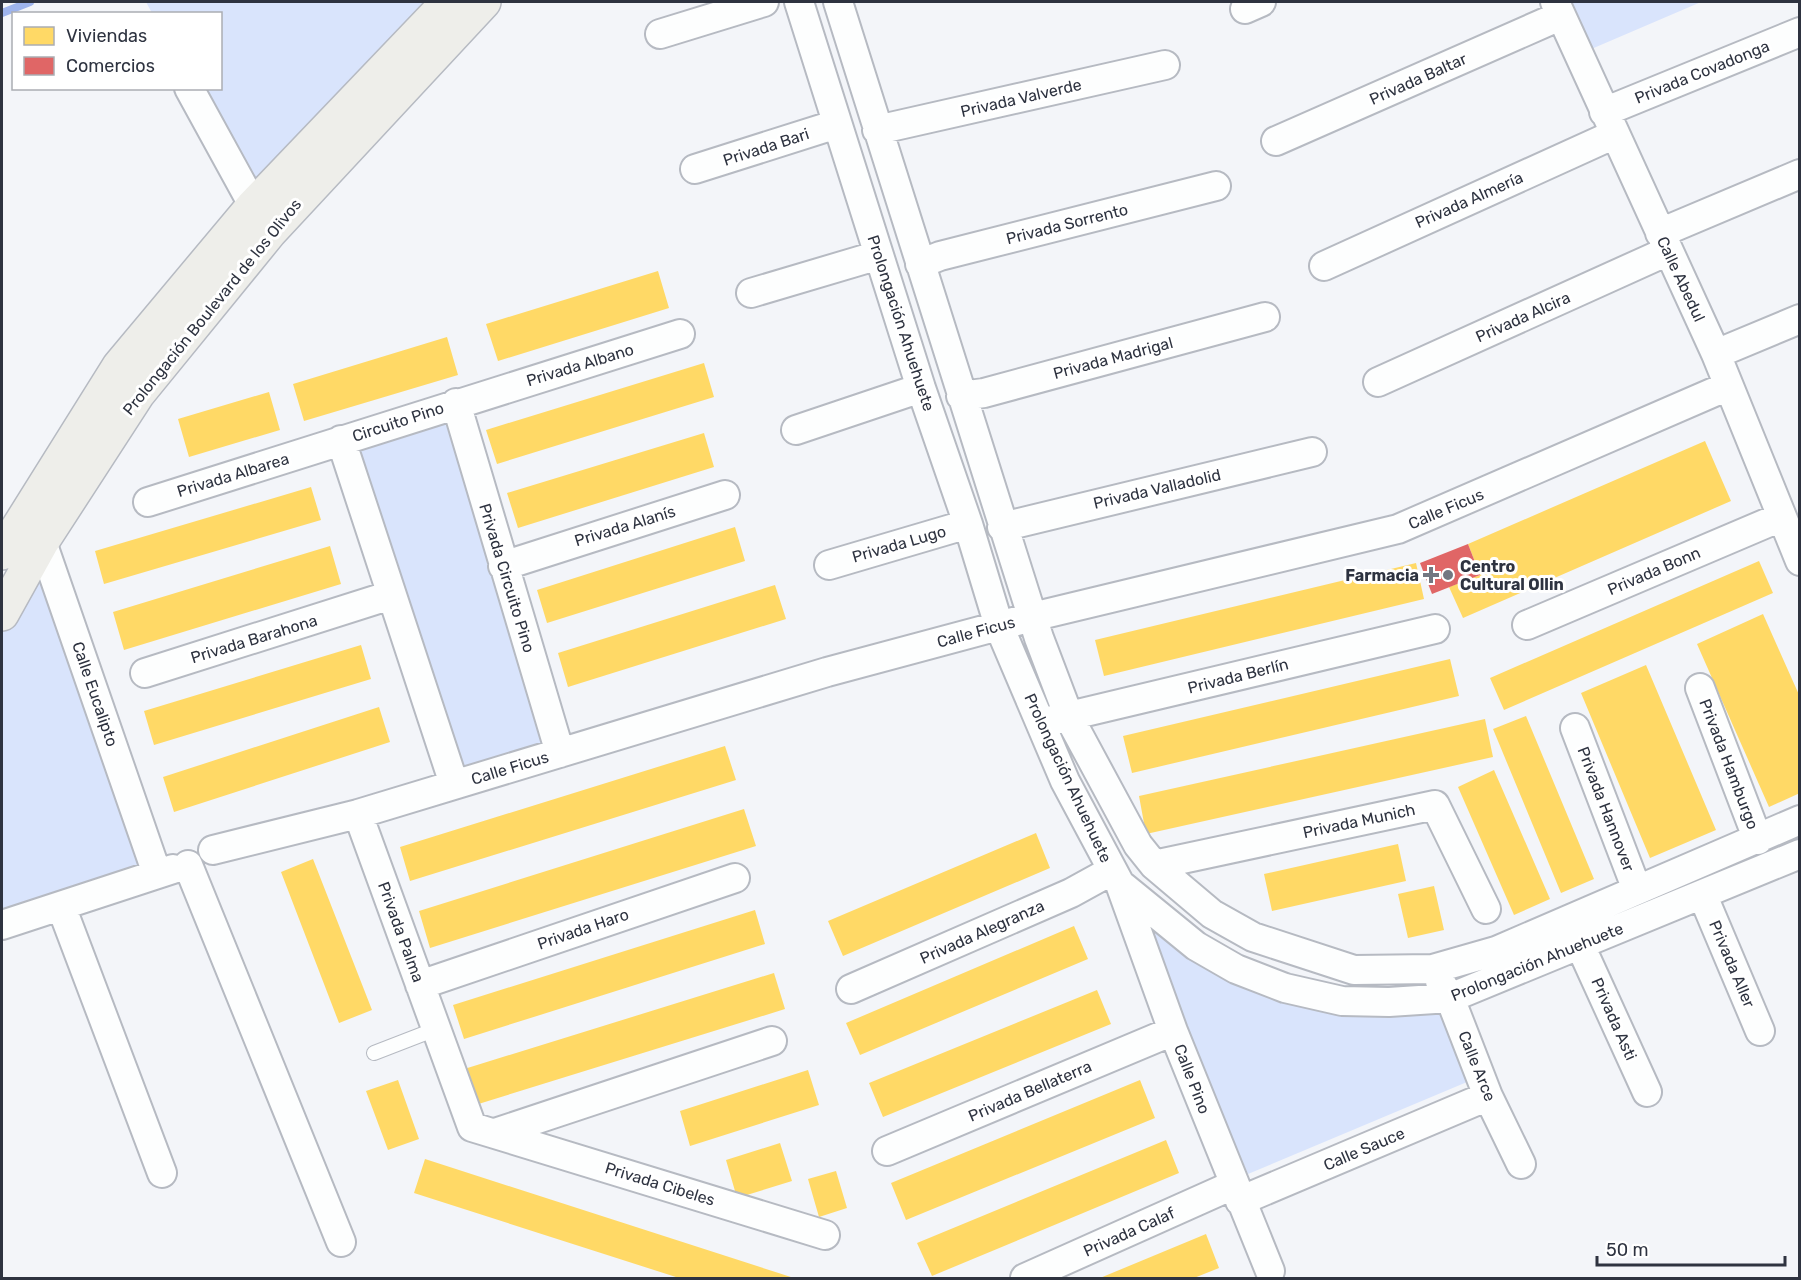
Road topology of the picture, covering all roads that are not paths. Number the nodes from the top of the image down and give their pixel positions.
1 (448, 2) edge
2 (484, 2) edge
3 (764, 2) edge
4 (798, 2) edge
5 (838, 2) edge
6 (1558, 9) edge
7 (1800, 32) edge
8 (660, 34) dead end
9 (1165, 65) dead end
10 (190, 90) edge
11 (1609, 123) junction
12 (837, 124) junction
13 (877, 130) junction
14 (1275, 141) dead end
15 (694, 169) dead end
16 (1800, 174) edge
17 (1215, 186) dead end
18 (261, 219) junction
19 (1664, 242) junction
20 (879, 255) junction
21 (920, 264) junction
22 (1324, 266) dead end
23 (751, 293) dead end
24 (1265, 317) dead end
25 (1800, 319) edge
26 (680, 334) dead end
27 (1716, 354) junction
28 (1378, 382) dead end
29 (1728, 386) junction
30 (921, 388) junction
31 (961, 396) junction
32 (468, 400) junction
33 (796, 430) dead end
34 (329, 444) junction
35 (1312, 452) dead end
36 (725, 495) dead end
37 (148, 502) dead end
38 (1781, 517) junction
39 (968, 524) junction
40 (1002, 527) junction
41 (29, 533) junction
42 (2, 554) edge
43 (1800, 561) edge
44 (514, 562) junction
45 (829, 565) dead end
46 (391, 595) junction
47 (2, 614) edge
48 (1032, 616) junction
49 (1527, 625) dead end
50 (999, 626) junction
51 (1435, 628) dead end
52 (145, 673) dead end
53 (1700, 688) dead end
54 (1069, 717) junction
55 (1040, 723) junction
56 (1575, 728) dead end
57 (560, 753) junction
58 (454, 784) junction
59 (358, 814) junction
60 (1800, 820) edge
61 (1758, 840) junction
62 (1800, 855) edge
63 (201, 858) junction
64 (1161, 863) junction
65 (157, 874) junction
66 (735, 878) dead end
67 (1115, 878) junction
68 (1637, 890) junction
69 (1703, 896) junction
70 (61, 906) junction
71 (1486, 909) dead end
72 (2, 925) edge
73 (1580, 945) junction
74 (1433, 969) junction
75 (426, 983) junction
76 (851, 989) dead end
77 (1450, 998) junction
78 (1173, 1031) junction
79 (1760, 1031) dead end
80 (440, 1039) junction
81 (772, 1041) dead end
82 (374, 1053) dead end
83 (1647, 1092) dead end
84 (1488, 1096) junction
85 (495, 1133) junction
86 (887, 1151) dead end
87 (1521, 1164) dead end
88 (162, 1173) dead end
89 (1237, 1193) junction
90 (825, 1235) dead end
91 (341, 1242) dead end
92 (1270, 1271) dead end
93 (1024, 1278) edge

1 - 18 street, Prolongación Boulevard de los Olivos
2 - 18 street, Prolongación Boulevard de los Olivos
3 - 8 street
4 - 12 street, Prolongación Ahuehuete
5 - 13 street, Prolongación Ahuehuete
6 - 11 street, Calle Abedul
6 - 14 street, Privada Baltar
7 - 11 street, Privada Covadonga
9 - 13 street, Privada Valverde
10 - 18 street
11 - 19 street, Calle Abedul
11 - 22 street, Privada Almería
12 - 15 street, Privada Bari
12 - 20 street, Prolongación Ahuehuete
13 - 21 street, Prolongación Ahuehuete
16 - 19 street, Privada Alcira
17 - 21 street, Privada Sorrento
18 - 41 street, Prolongación Boulevard de los Olivos
19 - 27 street, Calle Abedul
19 - 28 street, Privada Alcira
20 - 23 street
20 - 30 street, Prolongación Ahuehuete
21 - 31 street, Prolongación Ahuehuete
24 - 31 street, Privada Madrigal
25 - 27 street
26 - 32 street, Privada Albano
27 - 29 street, Calle Abedul
29 - 38 street, Calle Abedul
29 - 48 street, Calle Ficus
30 - 33 street
30 - 39 street, Prolongación Ahuehuete
31 - 40 street, Prolongación Ahuehuete
32 - 34 street, Circuito Pino
32 - 44 street, Privada Circuito Pino
34 - 37 street, Privada Albarea
34 - 46 street
35 - 40 street, Privada Valladolid
36 - 44 street, Privada Alanís
38 - 43 street, Calle Abedul
38 - 49 street, Privada Bonn
39 - 45 street, Privada Lugo
39 - 50 street, Prolongación Ahuehuete
40 - 48 street, Prolongación Ahuehuete
41 - 42 street, Prolongación Boulevard de los Olivos
41 - 47 street, Prolongación Boulevard de los Olivos
41 - 65 street, Calle Eucalipto
44 - 57 street, Privada Circuito Pino
46 - 52 street, Privada Barahona
46 - 58 street
48 - 50 street, Calle Ficus
48 - 54 street, Prolongación Ahuehuete
50 - 55 street, Prolongación Ahuehuete
50 - 57 street, Calle Ficus
51 - 54 street, Privada Berlín
53 - 61 street, Privada Hamburgo
54 - 55 street, Privada Berlín
54 - 64 street, Prolongación Ahuehuete
55 - 67 street, Prolongación Ahuehuete
56 - 68 street, Privada Hannover
57 - 58 street, Calle Ficus
58 - 59 street, Calle Ficus
59 - 63 street, Calle Ficus
59 - 75 street, Privada Palma
60 - 61 street, Prolongación Ahuehuete
61 - 68 street, Prolongación Ahuehuete
62 - 69 street, Prolongación Ahuehuete
63 - 65 street, Calle Ficus
63 - 91 street
64 - 71 street, Privada Munich
64 - 74 street, Prolongación Ahuehuete
65 - 70 street, Calle Ficus
66 - 75 street, Privada Haro
67 - 76 street, Privada Alegranza
67 - 77 street, Prolongación Ahuehuete
67 - 78 street, Calle Pino
68 - 74 street, Prolongación Ahuehuete
69 - 73 street, Prolongación Ahuehuete
69 - 79 street, Privada Aller
70 - 72 street, Calle Ficus
70 - 88 street
73 - 77 street, Prolongación Ahuehuete
73 - 83 street, Privada Asti
74 - 77 street, Calle Arce
75 - 80 street, Privada Palma
77 - 84 street, Calle Arce
78 - 86 street, Privada Bellaterra
78 - 89 street, Calle Pino
80 - 82 lane
80 - 85 street, Privada Cibeles
81 - 85 street
84 - 87 street, Calle Arce
84 - 89 street, Calle Sauce
85 - 90 street, Privada Cibeles
89 - 92 street, Calle Pino
89 - 93 street, Privada Calaf

